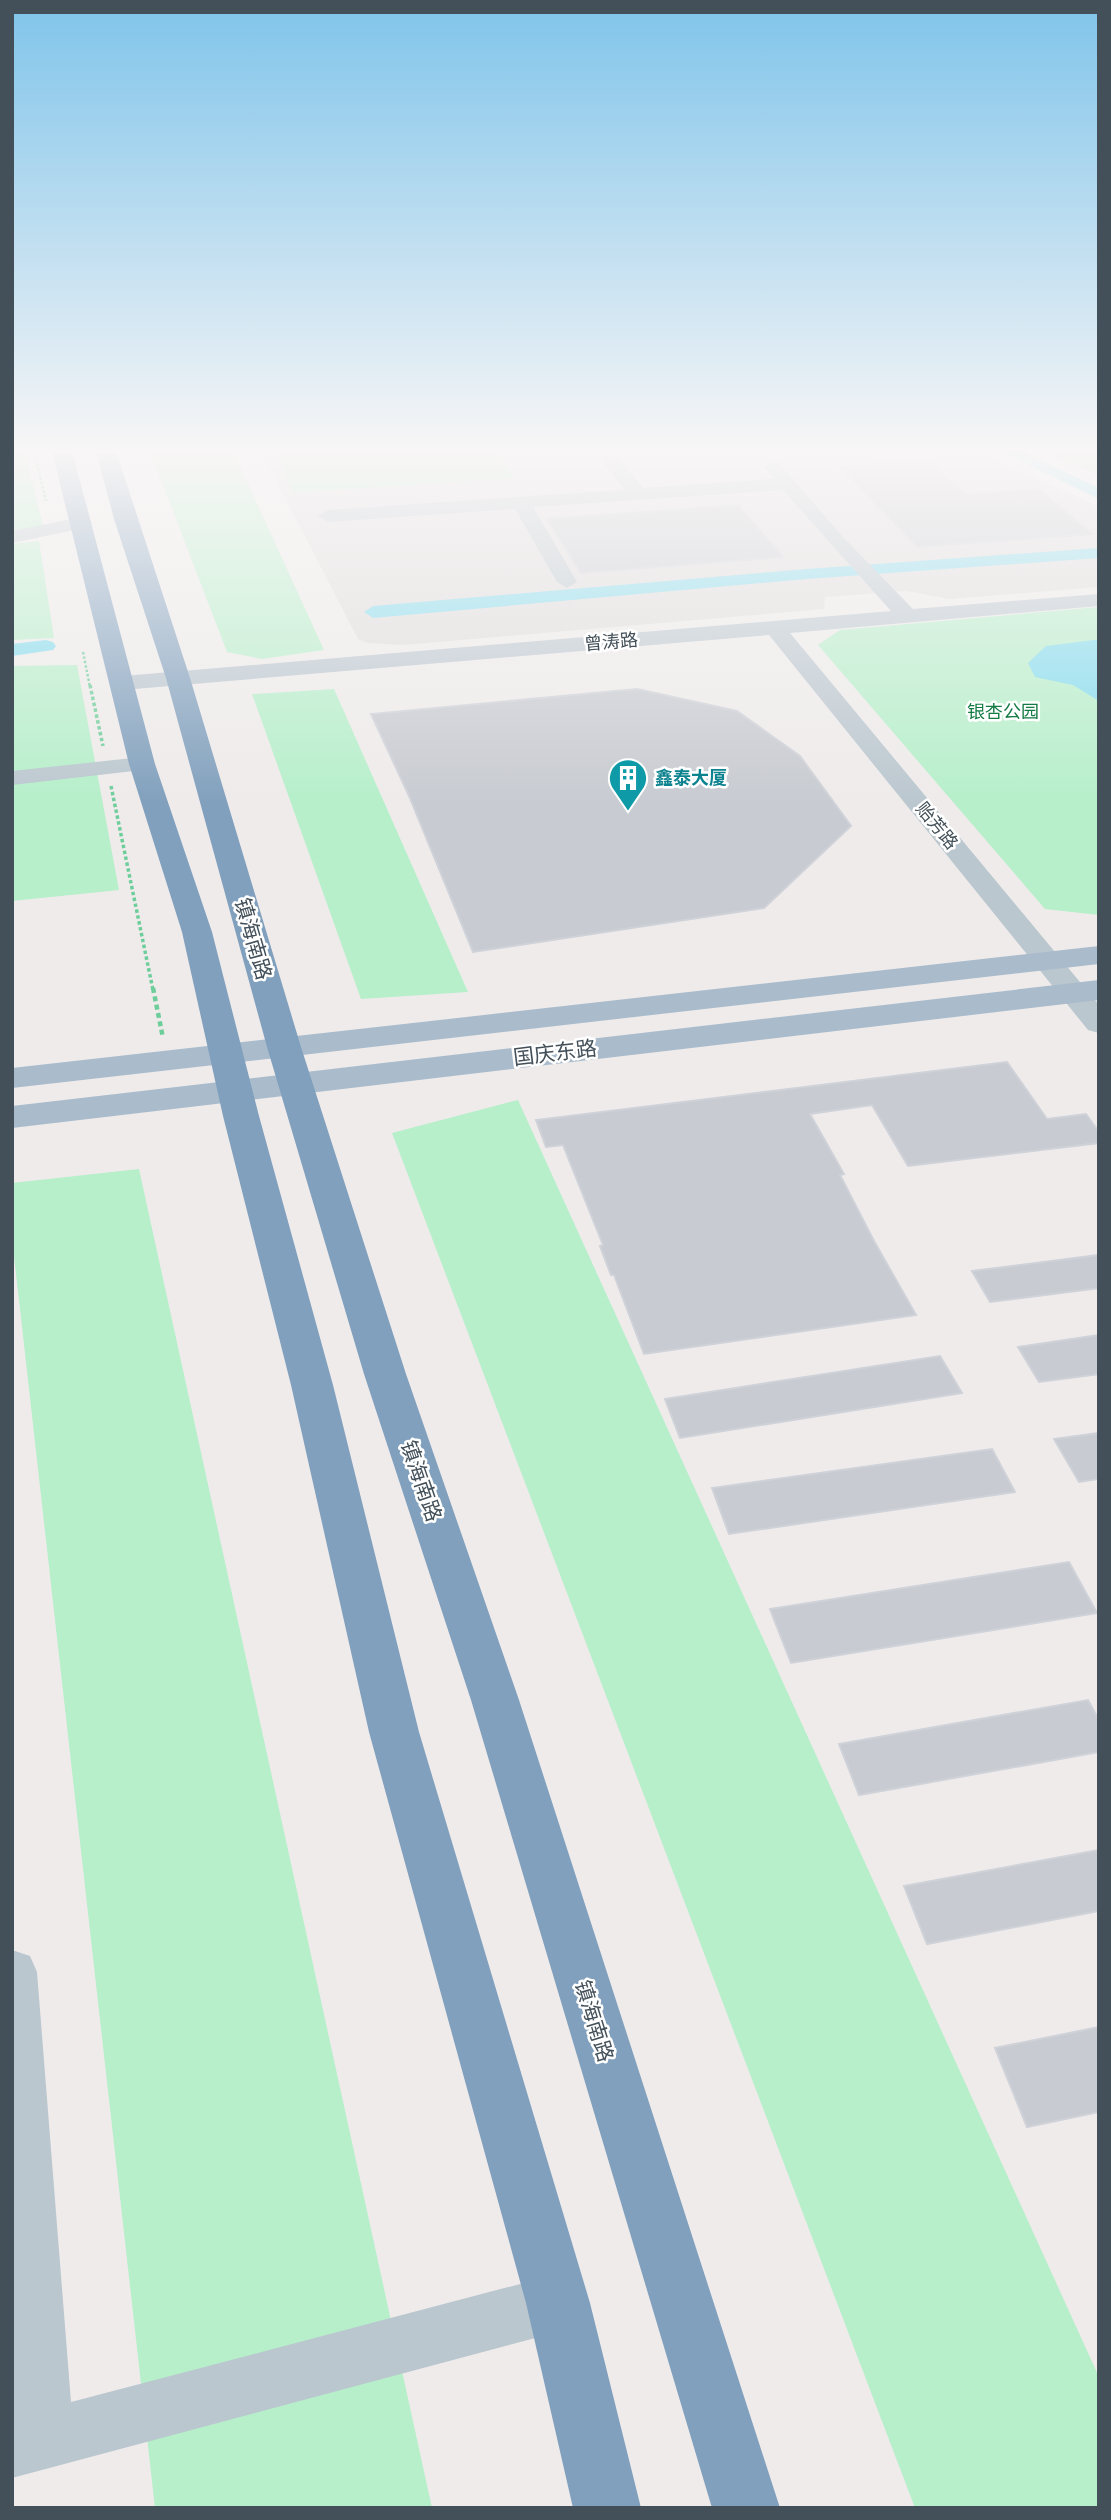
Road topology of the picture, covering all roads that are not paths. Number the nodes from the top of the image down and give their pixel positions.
1 (94, 569) edge
2 (142, 569) edge
3 (559, 569) edge
4 (862, 569) edge
5 (567, 582) dead end
6 (1099, 600) edge
7 (908, 616) junction
8 (775, 628) junction
9 (178, 678) junction
10 (123, 683) junction
11 (142, 764) junction
12 (12, 778) edge
13 (1099, 955) edge
14 (1047, 961) junction
15 (1086, 991) edge
16 (1099, 1024) edge
17 (289, 1065) junction
18 (231, 1071) junction
19 (12, 1078) edge
20 (12, 1117) edge
21 (12, 1972) edge
22 (558, 2303) junction
23 (28, 2444) edge
24 (607, 2508) edge
25 (746, 2508) edge

1 - 10 highway
2 - 9 highway, 镇海南路
3 - 5 street
4 - 7 street
6 - 7 street, 曾涛路
7 - 8 street, 曾涛路
8 - 9 street, 曾涛路
8 - 14 street, 贻芳路
9 - 10 street, 曾涛路
9 - 17 highway, 镇海南路
10 - 11 highway
11 - 12 street
11 - 18 highway
13 - 14 main road, 国庆东路
14 - 15 street, 贻芳路
14 - 17 main road, 国庆东路
15 - 16 street, 贻芳路
15 - 17 main road, 国庆东路
17 - 18 main road, 国庆东路
17 - 25 highway, 镇海南路
18 - 19 main road, 国庆东路
18 - 20 main road, 国庆东路
18 - 22 highway
21 - 23 street
22 - 23 street
22 - 24 highway

